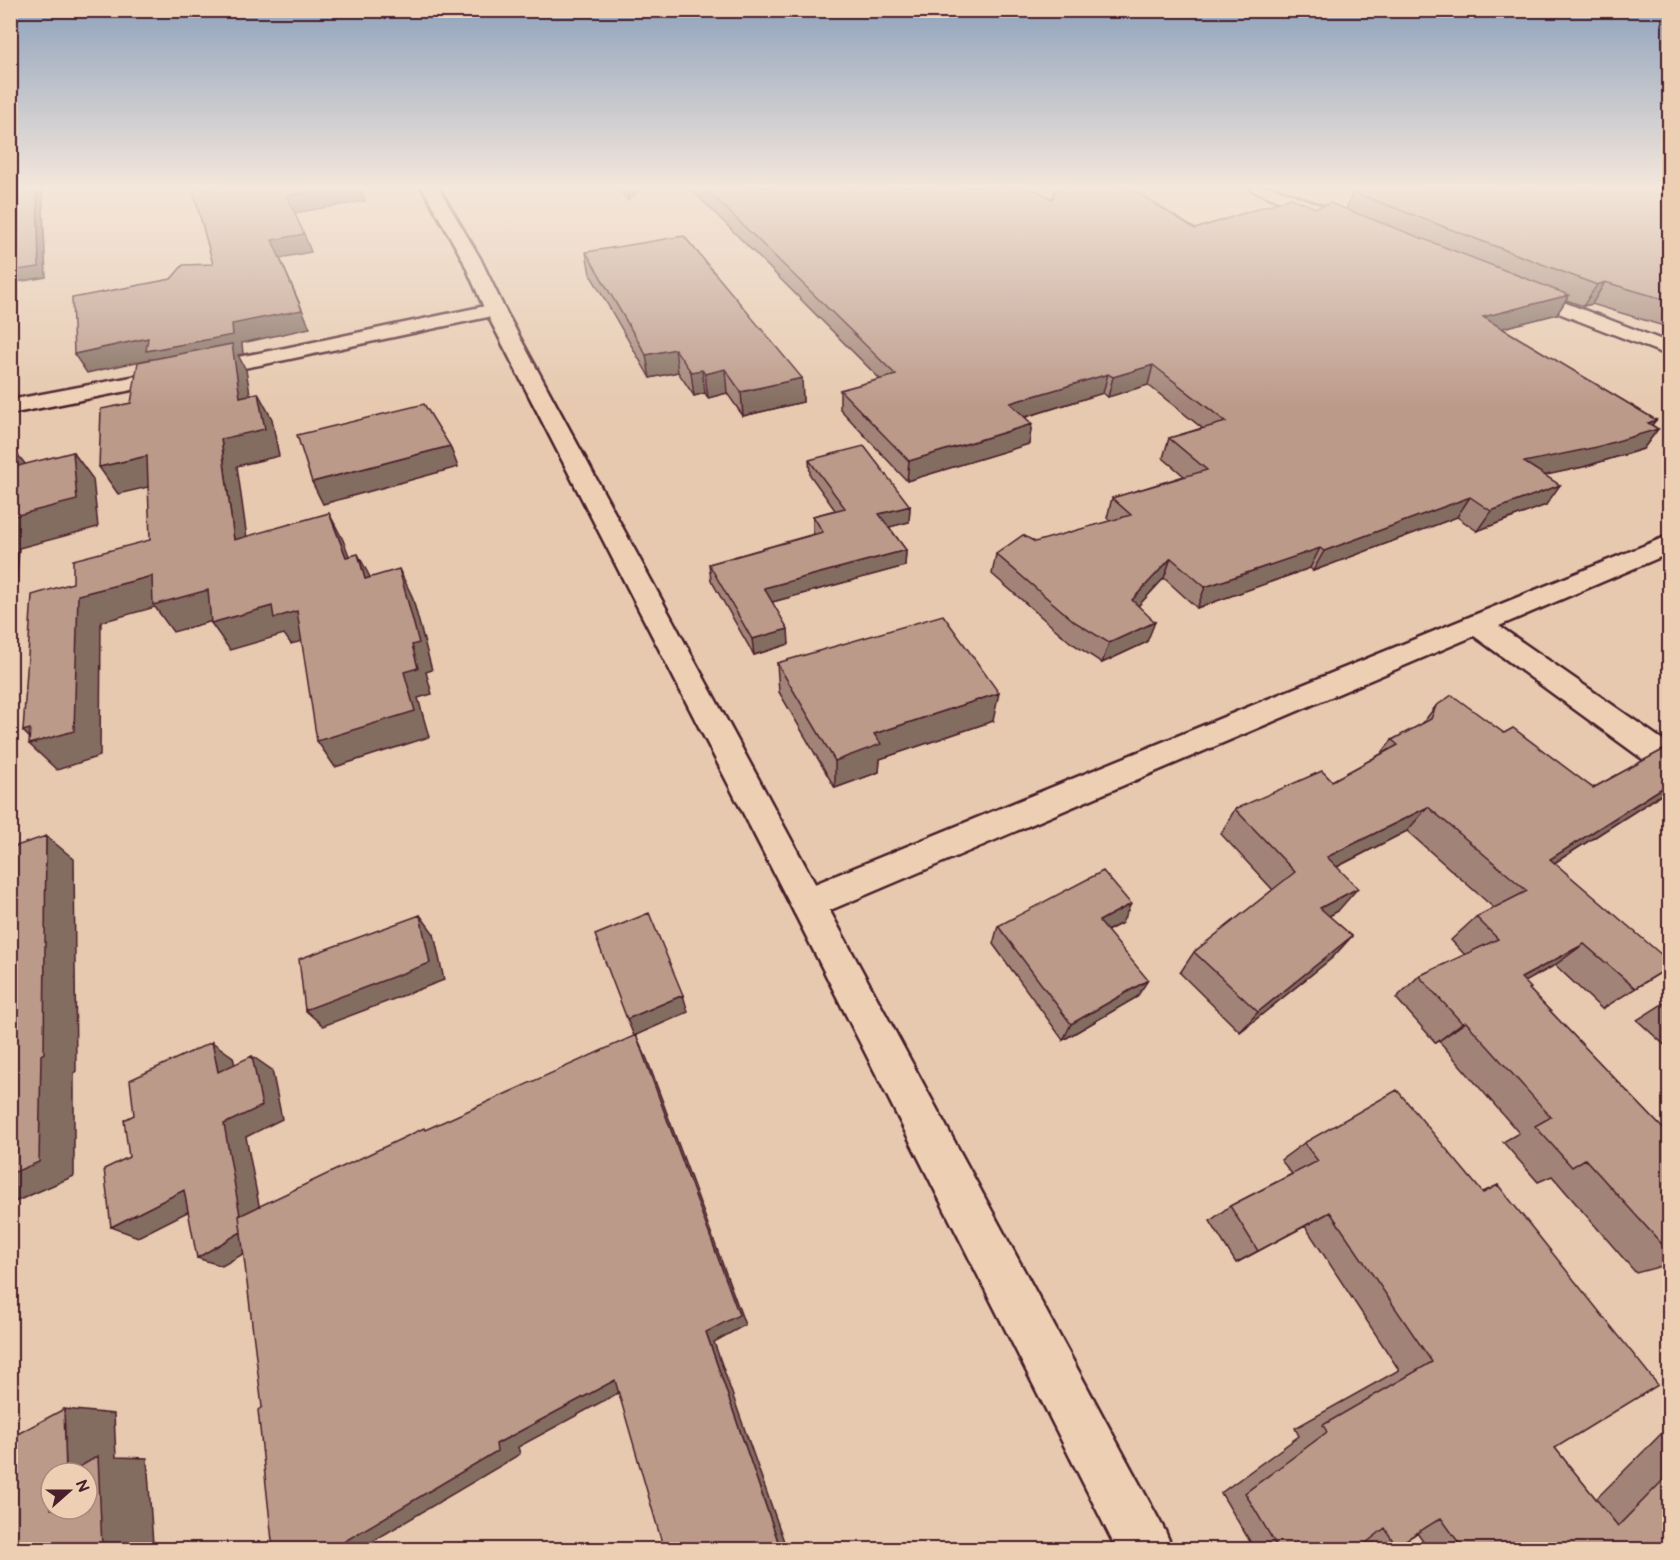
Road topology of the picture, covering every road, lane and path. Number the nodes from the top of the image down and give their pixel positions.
1 (472, 260) edge
2 (1501, 284) edge
3 (495, 310) junction
4 (1670, 350) edge
5 (10, 407) edge
6 (1670, 543) edge
7 (1478, 625) junction
8 (1670, 762) edge
9 (808, 903) junction
10 (1146, 1550) edge

1 - 3 street
2 - 4 street
3 - 5 street
3 - 9 street
6 - 7 street
7 - 8 street
7 - 9 street
9 - 10 street

